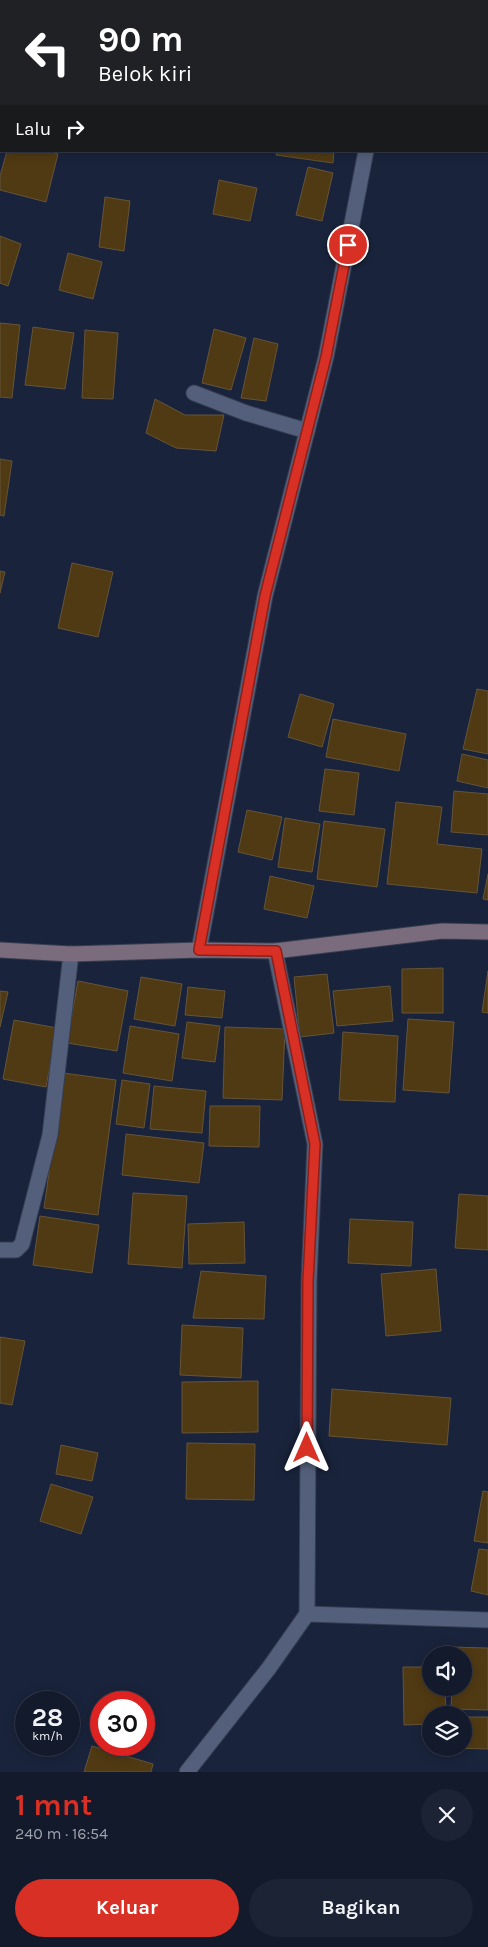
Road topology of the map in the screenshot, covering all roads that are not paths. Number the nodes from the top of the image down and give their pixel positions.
1 (366, 152) edge
2 (194, 393) dead end
3 (307, 431) junction
4 (488, 932) edge
5 (0, 950) edge
6 (199, 950) junction
7 (276, 951) junction
8 (71, 954) junction
9 (0, 1250) edge
10 (308, 1614) junction
11 (488, 1620) edge
12 (187, 1772) edge

1 - 3 street
2 - 3 street
3 - 6 street
4 - 7 main road
5 - 8 main road
6 - 7 main road
6 - 8 main road
7 - 10 street
8 - 9 street
10 - 11 street
10 - 12 street

